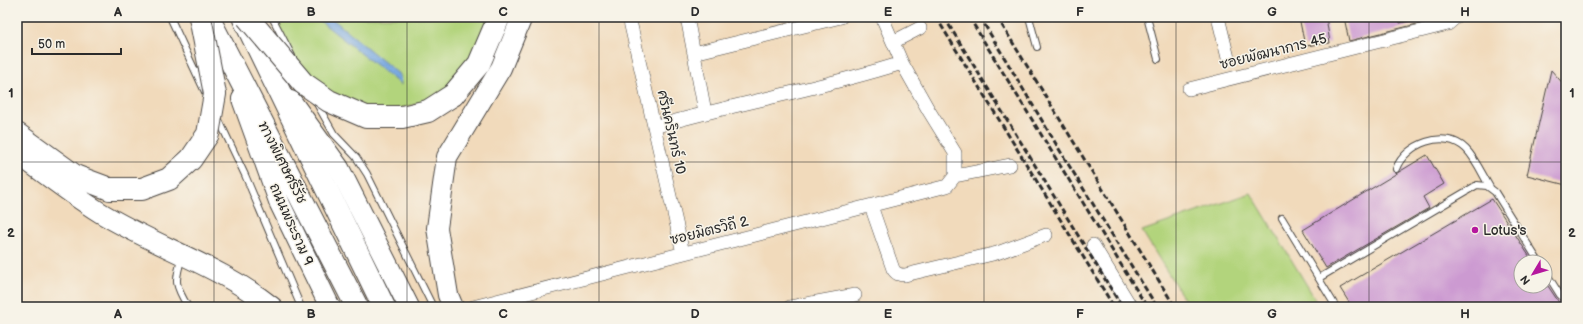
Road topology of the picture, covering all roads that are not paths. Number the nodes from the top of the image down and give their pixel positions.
1 (170, 17) edge
2 (200, 17) edge
3 (208, 17) edge
4 (243, 17) edge
5 (247, 17) edge
6 (272, 17) edge
7 (499, 17) edge
8 (522, 17) edge
9 (629, 17) edge
10 (687, 17) edge
11 (841, 17) edge
12 (882, 17) edge
13 (1029, 17) edge
14 (1147, 17) edge
15 (1218, 17) edge
16 (1456, 17) edge
17 (920, 28) dead end
18 (893, 42) junction
19 (1037, 47) dead end
20 (225, 50) junction
21 (694, 53) junction
22 (1228, 58) dead end
23 (1158, 59) dead end
24 (902, 63) junction
25 (268, 68) junction
26 (1189, 89) dead end
27 (705, 112) junction
28 (654, 127) junction
29 (17, 134) edge
30 (17, 153) edge
31 (1010, 165) dead end
32 (1396, 169) dead end
33 (954, 179) junction
34 (1491, 189) junction
35 (871, 206) junction
36 (1282, 218) dead end
37 (1046, 235) dead end
38 (1093, 244) dead end
39 (683, 253) junction
40 (183, 254) junction
41 (1534, 254) edge
42 (1319, 278) junction
43 (1553, 284) edge
44 (855, 295) dead end
45 (1566, 300) edge
46 (188, 307) edge
47 (272, 307) edge
48 (301, 307) edge
49 (330, 307) edge
50 (357, 307) edge
51 (384, 307) edge
52 (409, 307) edge
53 (433, 307) edge
54 (453, 307) edge
55 (472, 307) edge
56 (790, 307) edge
57 (1131, 307) edge
58 (1336, 307) edge

1 - 48 lane
2 - 29 highway, bridge
3 - 20 highway, ทางพิเศษศรีรัช
4 - 25 highway, ทางพิเศษศรีรัช
5 - 7 highway, bridge
6 - 53 lane
8 - 54 main road
9 - 28 street, ศรีนครินทร์ 10
10 - 21 street
11 - 21 street
12 - 18 street
13 - 19 lane
14 - 23 lane
15 - 22 street
16 - 26 street, ซอยพัฒนาการ 45
17 - 18 street
18 - 24 street
20 - 49 main road, ถนนพระราม 9
20 - 50 highway, ทางพิเศษศรีรัช
21 - 27 street
24 - 27 street
24 - 33 street
25 - 51 highway, ทางพิเศษศรีรัช
25 - 52 main road
27 - 28 street
28 - 39 street, ศรีนครินทร์ 10
30 - 40 main road
31 - 33 street, ซอยมิตรวิถี 2
32 - 34 lane
33 - 35 street, ซอยมิตรวิถี 2
34 - 41 lane
34 - 42 lane
35 - 37 street
35 - 39 street, ซอยมิตรวิถี 2
36 - 42 lane
38 - 57 street
39 - 55 street, ซอยมิตรวิถี 2
40 - 46 lane
40 - 47 main road
42 - 58 lane
43 - 45 lane
44 - 56 street

